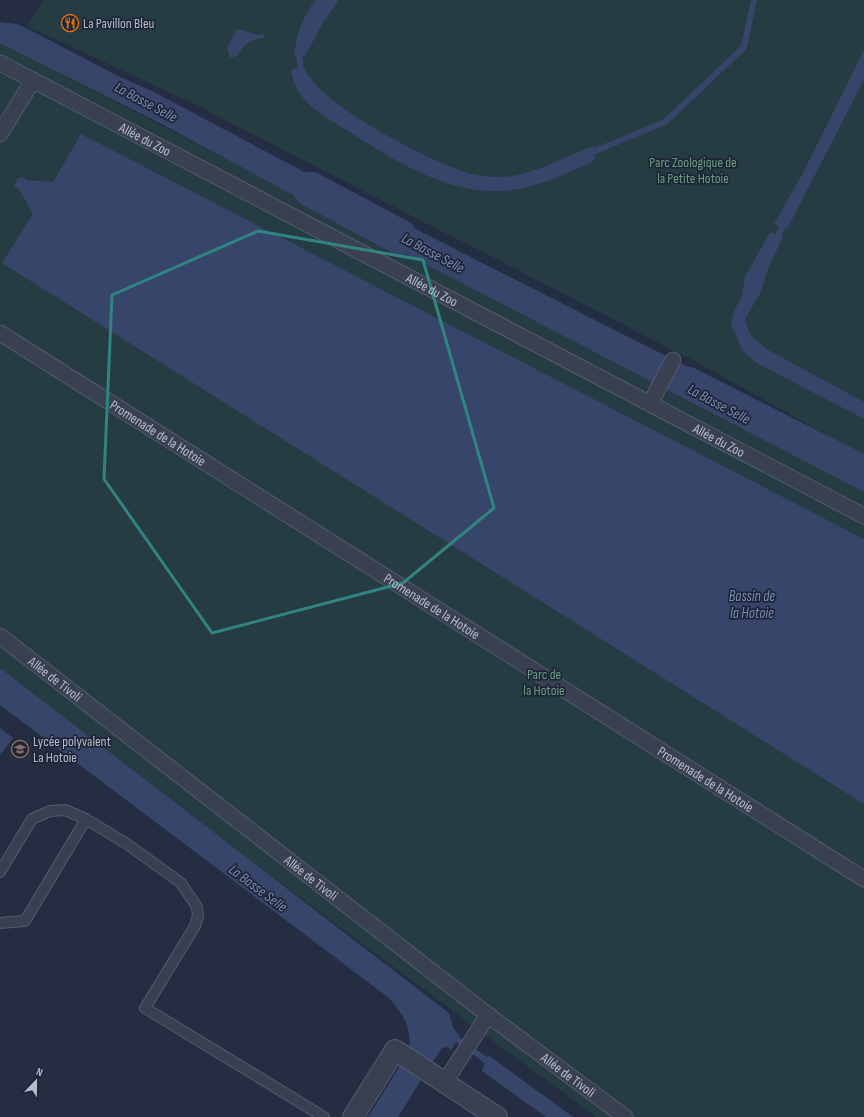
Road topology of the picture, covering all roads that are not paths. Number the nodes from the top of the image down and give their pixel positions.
1 (0, 63) edge
2 (33, 80) junction
3 (0, 134) edge
4 (0, 333) edge
5 (673, 360) dead end
6 (650, 404) junction
7 (864, 516) edge
8 (0, 636) edge
9 (86, 819) junction
10 (0, 872) edge
11 (864, 879) edge
12 (0, 923) edge
13 (488, 1015) junction
14 (438, 1077) junction
15 (324, 1117) edge
16 (353, 1117) edge
17 (497, 1117) edge
18 (625, 1117) edge

1 - 2 street, Allée du Zoo
2 - 3 street
2 - 6 street, Allée du Zoo
4 - 11 street, Promenade de la Hotoie
5 - 6 street
6 - 7 street, Allée du Zoo
8 - 13 street, Allée de Tivoli
9 - 10 lane
9 - 12 lane
9 - 15 lane
13 - 14 street
13 - 18 street, Allée de Tivoli
14 - 16 street
14 - 17 street

